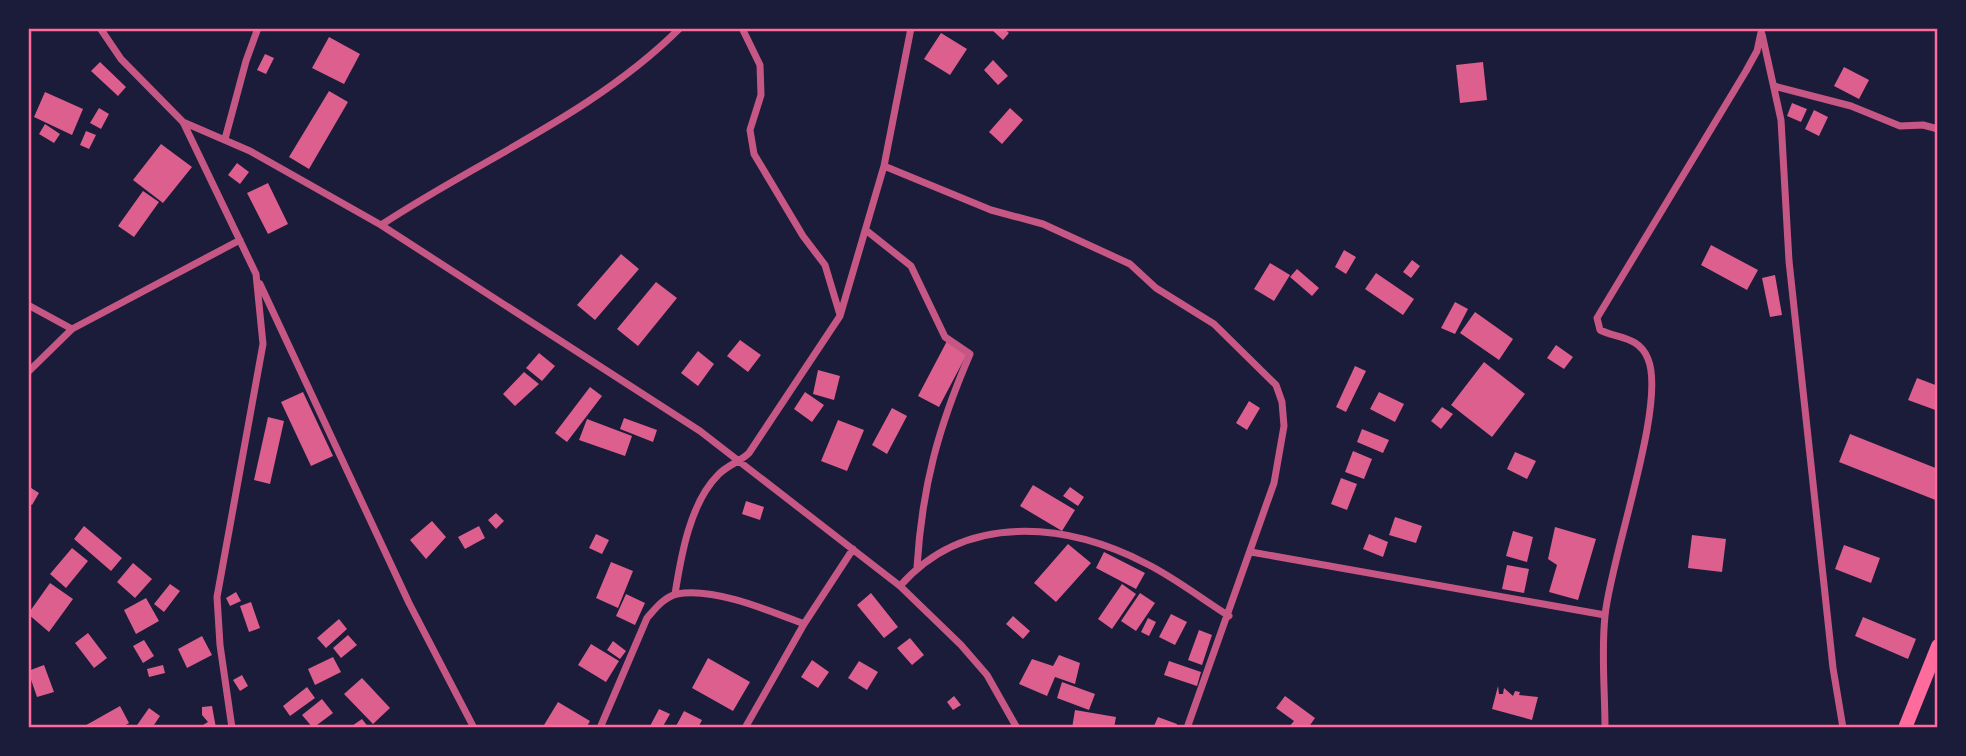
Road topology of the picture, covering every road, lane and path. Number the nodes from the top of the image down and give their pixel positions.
1 (100, 28) edge
2 (258, 28) edge
3 (680, 28) edge
4 (743, 28) edge
5 (911, 28) edge
6 (1762, 29) edge
7 (1774, 86) junction
8 (183, 122) junction
9 (1938, 129) edge
10 (225, 139) junction
11 (884, 166) junction
12 (381, 225) junction
13 (867, 230) junction
14 (240, 240) junction
15 (256, 274) junction
16 (28, 305) edge
17 (840, 316) junction
18 (72, 329) junction
19 (28, 372) edge
20 (739, 463) junction
21 (852, 549) junction
22 (1251, 552) junction
23 (917, 567) junction
24 (900, 586) junction
25 (675, 594) junction
26 (1605, 615) junction
27 (1228, 616) junction
28 (804, 624) junction
29 (1938, 646) edge
30 (232, 728) edge
31 (474, 728) edge
32 (600, 728) edge
33 (745, 728) edge
34 (1017, 728) edge
35 (1187, 728) edge
36 (1605, 728) edge
37 (1843, 728) edge
38 (1905, 728) edge

1 - 8 street
2 - 10 street
3 - 12 street
4 - 17 street
5 - 11 street
6 - 7 street
6 - 26 street
7 - 9 street
7 - 37 street
8 - 10 street
8 - 14 street
10 - 12 street
11 - 13 street
11 - 22 street
12 - 20 street
13 - 17 street
13 - 23 street
14 - 15 street
14 - 18 street
15 - 30 street
15 - 31 street
16 - 18 street
17 - 20 street
18 - 19 street
20 - 21 street
20 - 25 street
21 - 24 street
21 - 28 street
22 - 26 street
22 - 27 street
23 - 24 street
23 - 27 street
24 - 34 street
25 - 28 street
25 - 32 street
26 - 36 street
27 - 35 street
28 - 33 street
29 - 38 main road

